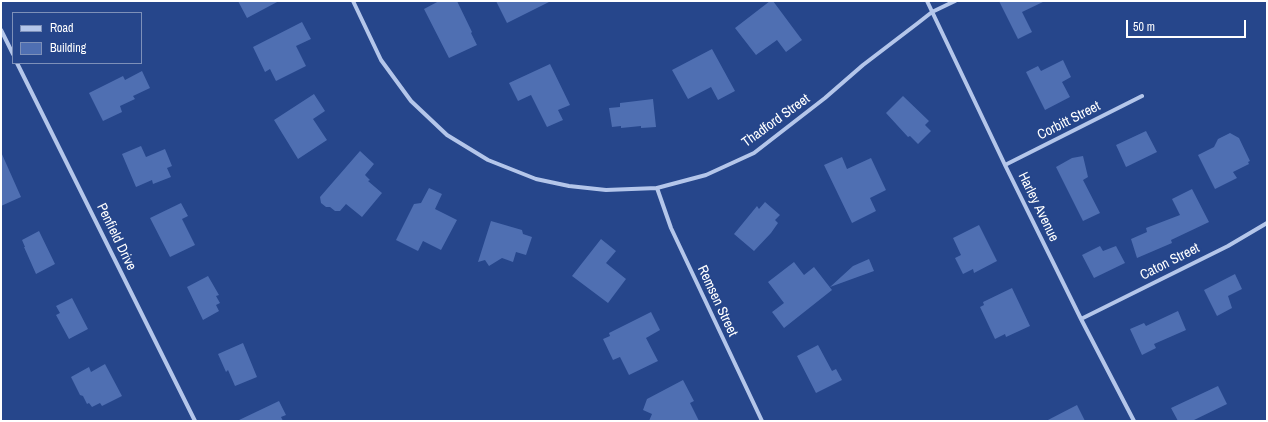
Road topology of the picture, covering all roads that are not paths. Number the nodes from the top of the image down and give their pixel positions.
1 (353, 1) edge
2 (927, 1) edge
3 (955, 1) edge
4 (932, 12) junction
5 (1, 30) edge
6 (12, 52) edge
7 (17, 64) edge
8 (1142, 96) dead end
9 (1005, 165) junction
10 (657, 188) junction
11 (1267, 223) edge
12 (1081, 319) junction
13 (195, 421) edge
14 (762, 421) edge
15 (1134, 421) edge

1 - 10 street, Thadford Street
2 - 4 street, Harley Avenue
3 - 4 street, Thadford Street
4 - 9 street, Harley Avenue
4 - 10 street, Thadford Street
5 - 6 street
7 - 13 street, Penfield Drive
8 - 9 street, Corbitt Street
9 - 12 street, Harley Avenue
10 - 14 street, Remsen Street
11 - 12 street, Caton Street
12 - 15 street, Harley Avenue

